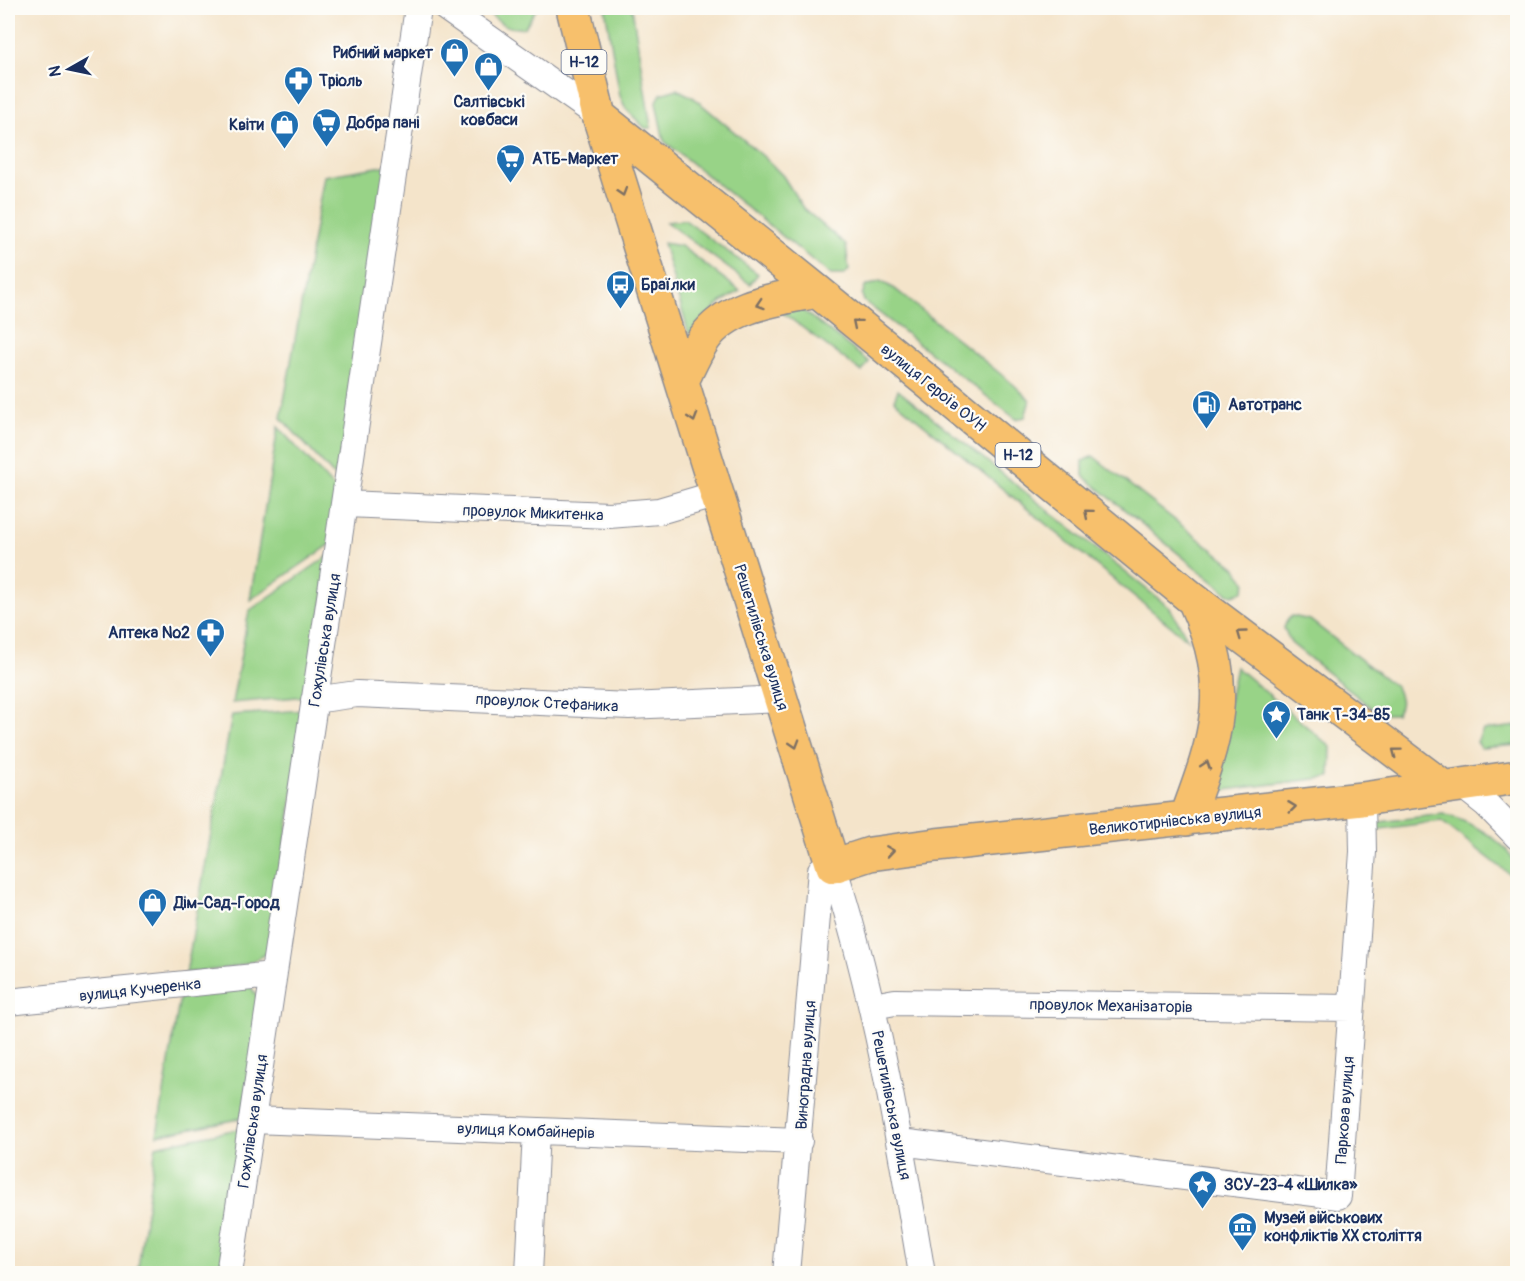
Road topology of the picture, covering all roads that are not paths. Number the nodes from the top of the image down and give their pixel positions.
1 (418, 8) edge
2 (446, 8) edge
3 (573, 8) edge
4 (599, 116) junction
5 (817, 291) junction
6 (682, 381) junction
7 (717, 494) junction
8 (346, 504) junction
9 (1194, 600) junction
10 (781, 699) junction
11 (314, 700) junction
12 (1518, 777) edge
13 (1453, 786) junction
14 (1362, 799) junction
15 (1186, 819) junction
16 (1518, 837) edge
17 (833, 866) junction
18 (273, 975) junction
19 (8, 1002) edge
20 (873, 1006) junction
21 (1351, 1008) junction
22 (253, 1120) junction
23 (536, 1131) junction
24 (799, 1141) junction
25 (900, 1142) junction
26 (229, 1274) edge
27 (530, 1274) edge
28 (786, 1274) edge
29 (922, 1274) edge

1 - 8 street, Гожулівська вулиця
2 - 4 street
3 - 4 main road, Решетилівська вулиця / Н-12
4 - 5 main road, вулиця Героїв ОУН / Н-12
4 -> 6 main road, Решетилівська вулиця / Н-12
5 -> 6 main road
9 -> 5 main road, вулиця Героїв ОУН / Н-12
6 -> 7 main road, Решетилівська вулиця / Н-12
7 - 8 street, провулок Микитенка
7 - 10 main road, Решетилівська вулиця / Н-12
8 - 11 street, Гожулівська вулиця
13 -> 9 main road, вулиця Героїв ОУН / Н-12
15 -> 9 main road
10 - 11 street, провулок Стефаника
10 -> 17 main road, Решетилівська вулиця / Н-12
11 - 18 street, Гожулівська вулиця
12 - 13 main road, Великотирнівська вулиця
13 - 14 main road, Великотирнівська вулиця
13 - 16 street
15 -> 14 main road, Великотирнівська вулиця
14 - 21 street, Паркова вулиця
17 -> 15 main road, Великотирнівська вулиця
17 - 20 street, Решетилівська вулиця
17 - 24 street, Виноградна вулиця
18 - 19 street, вулиця Кучеренка
18 - 22 street, Гожулівська вулиця
20 - 21 street, провулок Механізаторів
20 - 25 street, Решетилівська вулиця
21 - 25 street, Паркова вулиця
22 - 23 street, вулиця Комбайнерів
22 - 26 street, Гожулівська вулиця
23 - 24 street, вулиця Комбайнерів
23 - 27 street
24 - 28 street, Виноградна вулиця
25 - 29 street, Решетилівська вулиця

